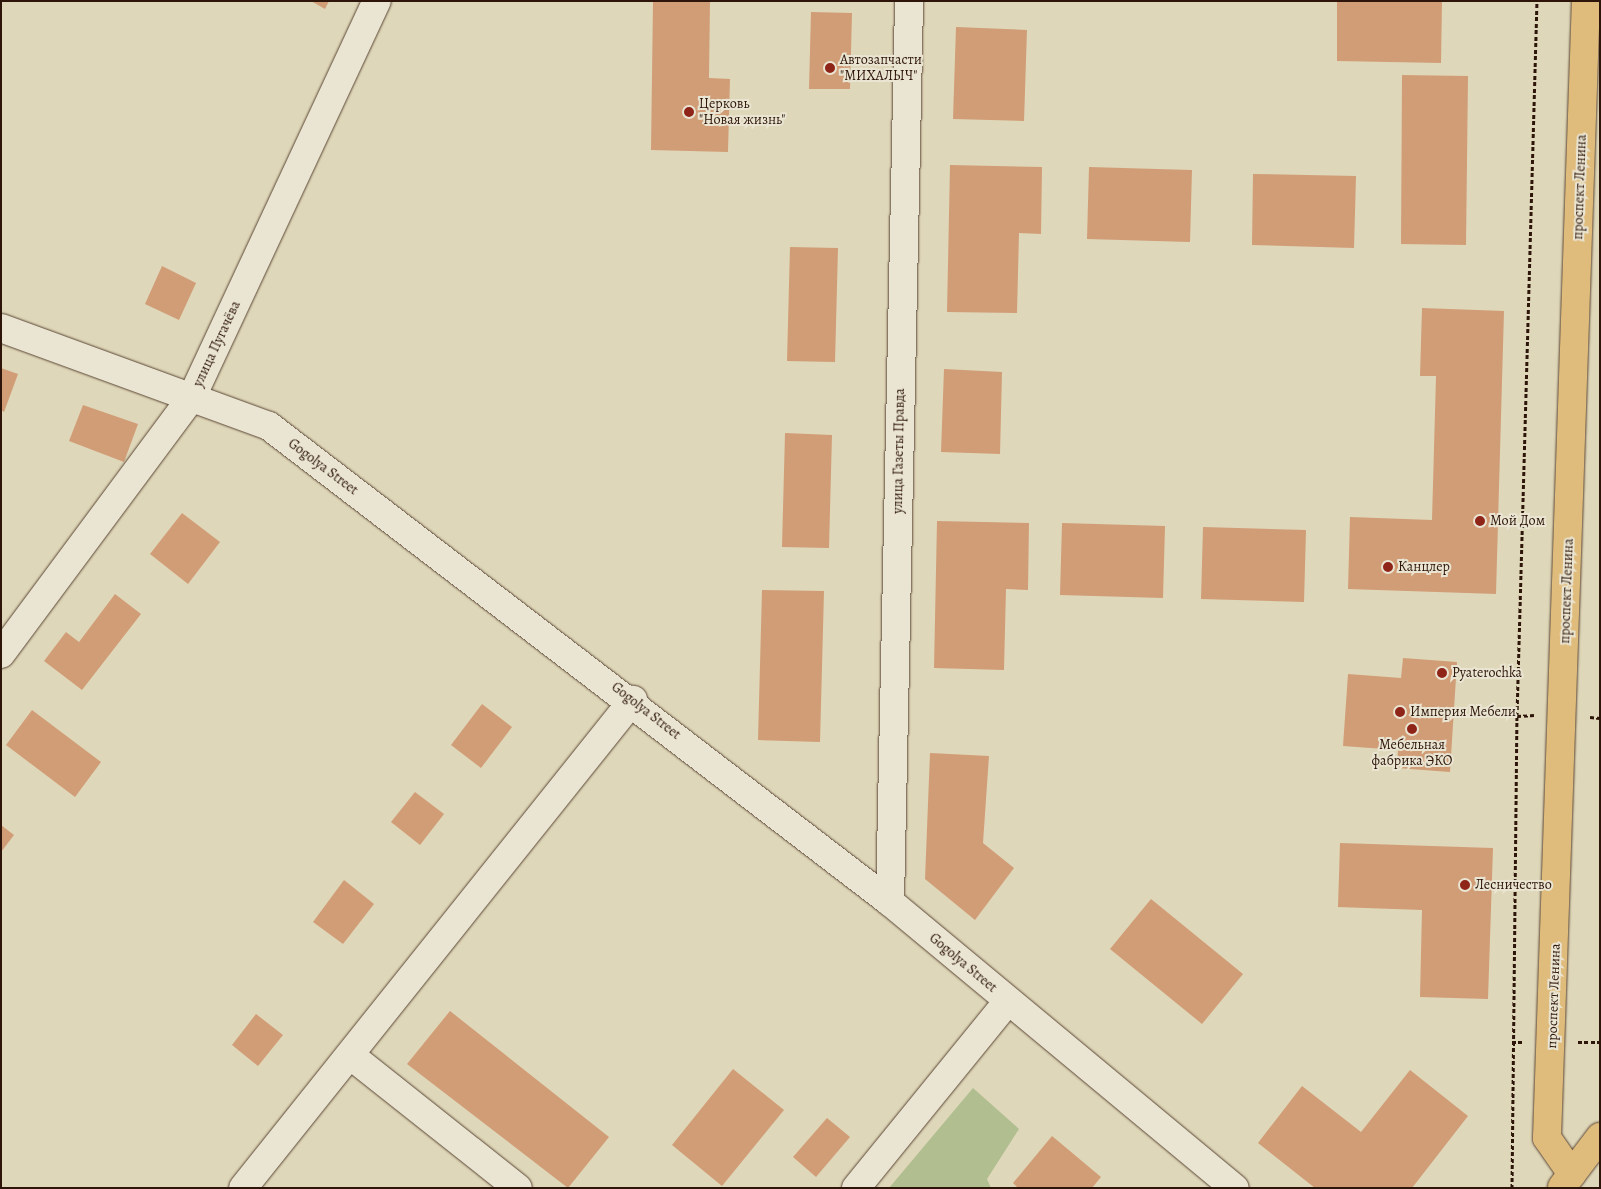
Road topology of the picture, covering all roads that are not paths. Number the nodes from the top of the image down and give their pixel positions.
1 (376, 1) edge
2 (909, 1) edge
3 (1586, 1) edge
4 (1, 328) edge
5 (192, 397) junction
6 (1, 654) edge
7 (632, 700) junction
8 (890, 902) junction
9 (1008, 1001) junction
10 (350, 1054) junction
11 (1600, 1137) edge
12 (1567, 1181) edge
13 (243, 1188) edge
14 (518, 1188) edge
15 (856, 1188) edge
16 (1236, 1188) edge

1 - 5 street, улица Пугачёва
2 - 8 street, улица Газеты Правда
3 - 12 main road, проспект Ленина
4 - 5 street, Gogolya Street
5 - 6 street, улица Пугачёва
5 - 7 street, Gogolya Street
7 - 8 street, Gogolya Street
7 - 10 street
8 - 9 street, Gogolya Street
9 - 15 street
9 - 16 street, Gogolya Street
10 - 13 street
10 - 14 street
11 - 12 main road

